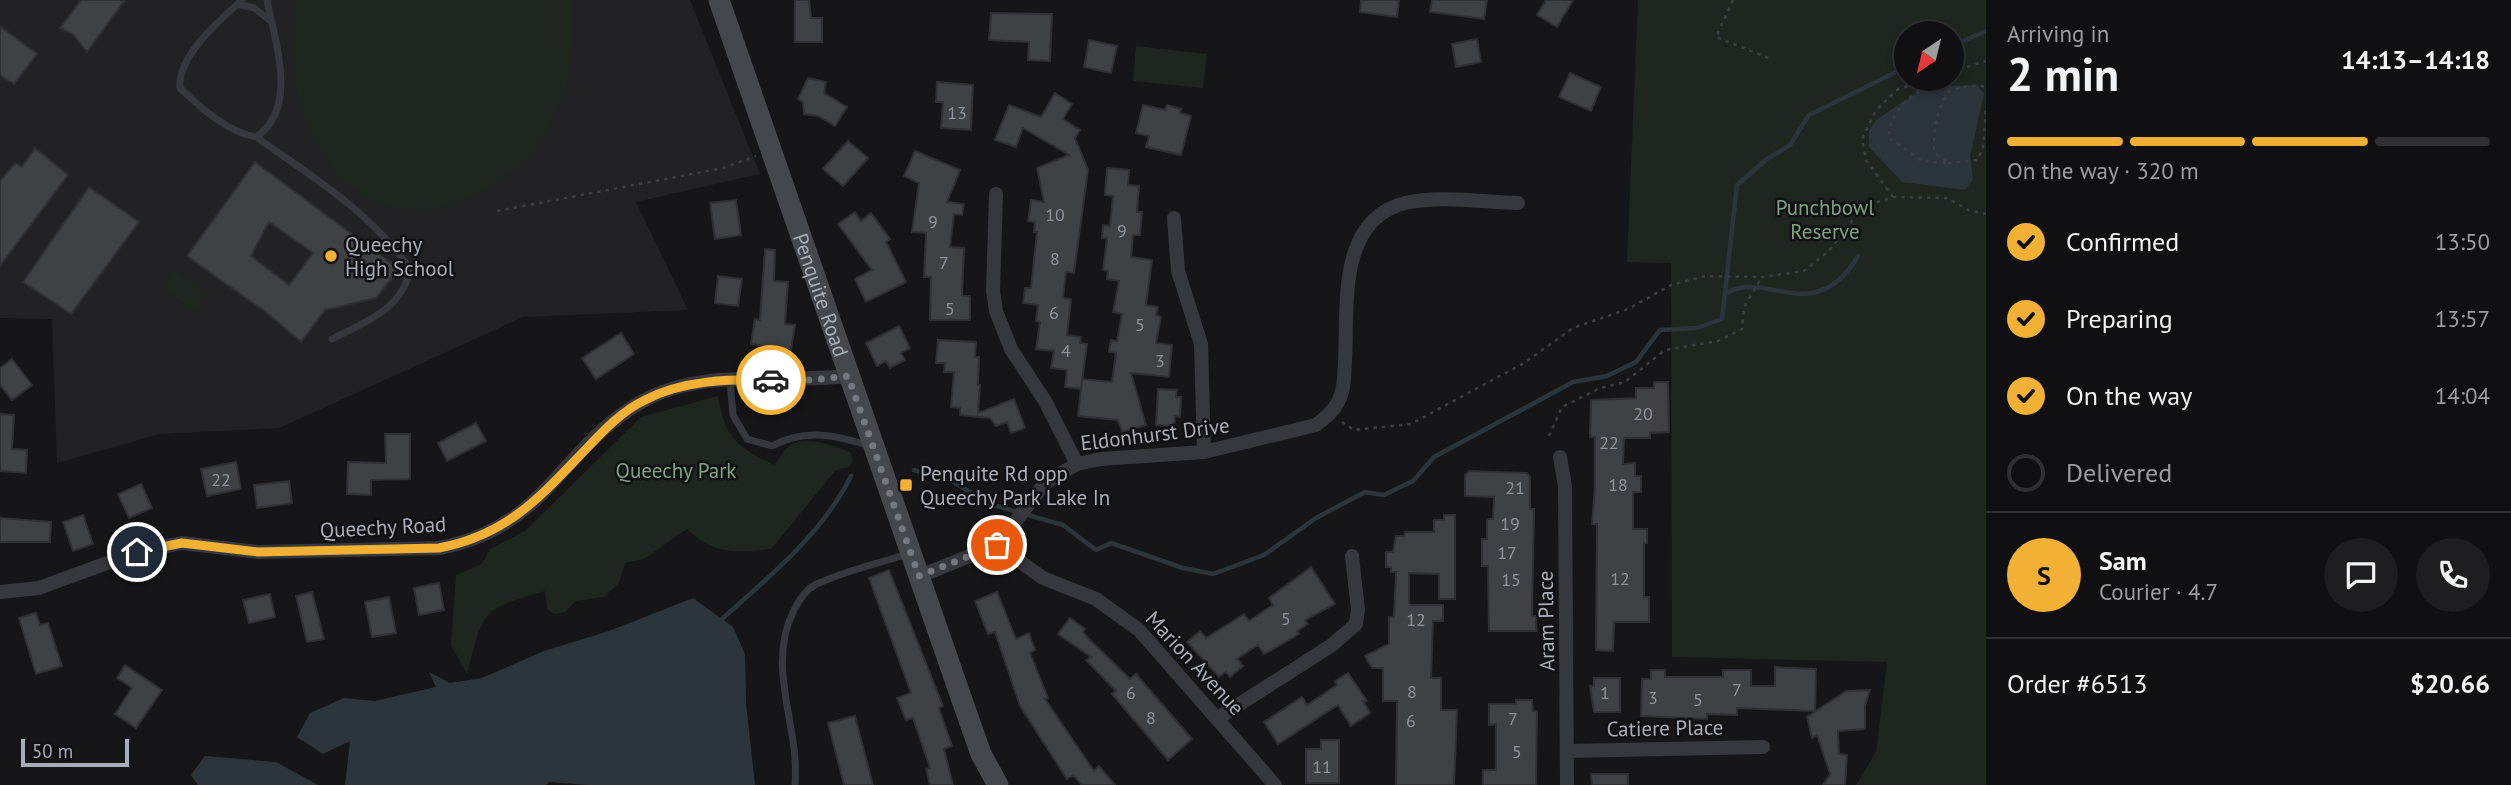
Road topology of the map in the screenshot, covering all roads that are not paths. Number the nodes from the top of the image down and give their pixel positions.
1 (267, 0) edge
2 (719, 0) edge
3 (240, 2) edge
4 (271, 21) junction
5 (256, 137) junction
6 (996, 194) dead end
7 (1518, 203) dead end
8 (1174, 218) dead end
9 (332, 339) dead end
10 (848, 376) junction
11 (730, 379) junction
12 (874, 447) junction
13 (1204, 452) junction
14 (1560, 457) dead end
15 (1077, 464) junction
16 (997, 545) junction
17 (911, 552) junction
18 (1352, 556) dead end
19 (919, 576) junction
20 (0, 592) edge
21 (1218, 718) junction
22 (1763, 747) dead end
23 (1568, 751) junction
24 (795, 785) edge
25 (998, 785) edge
26 (1275, 785) edge
27 (1567, 785) edge

1 - 4 lane
2 - 10 street, Penquite Road
3 - 4 lane
3 - 5 lane
4 - 5 lane
5 - 9 lane
6 - 15 street
7 - 13 street, Eldonhurst Drive
8 - 13 street
10 - 11 street, Queechy Road
10 - 12 street, Penquite Road
11 - 12 lane
11 - 20 street, Queechy Road
12 - 17 street, Penquite Road
13 - 15 street, Eldonhurst Drive
14 - 23 street, Aram Place
15 - 16 street, Eldonhurst Drive
16 - 19 street, Eldonhurst Drive
16 - 21 street, Marion Avenue
17 - 19 street, Penquite Road
17 - 24 lane
18 - 21 street
19 - 25 street, Penquite Road
21 - 26 street, Marion Avenue
22 - 23 street, Catiere Place
23 - 27 street, Aram Place

